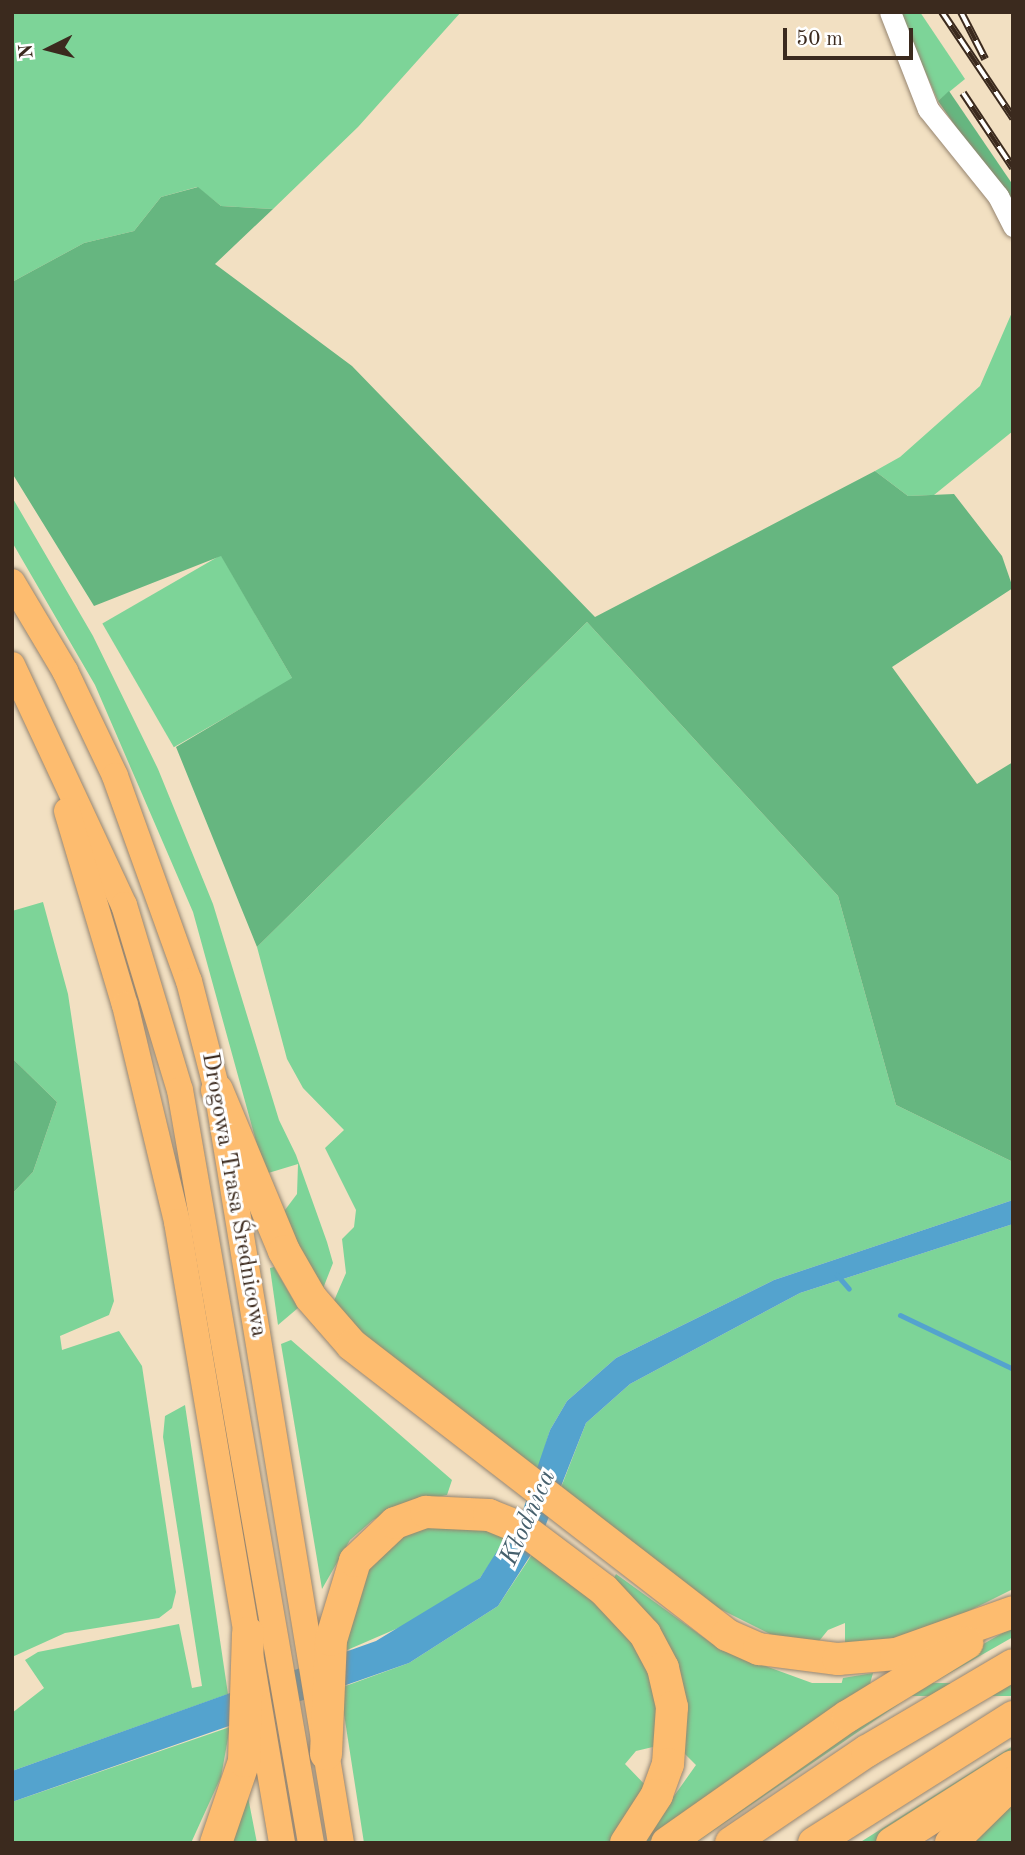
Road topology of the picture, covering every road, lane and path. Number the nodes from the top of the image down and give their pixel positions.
1 (890, 12) edge
2 (1013, 226) edge
3 (12, 582) edge
4 (12, 665) edge
5 (30, 698) junction
6 (217, 1090) joint
7 (248, 1198) junction
8 (1013, 1613) edge
9 (248, 1633) junction
10 (1013, 1665) edge
11 (1013, 1717) edge
12 (326, 1754) junction
13 (1013, 1766) edge
14 (1013, 1782) edge
15 (216, 1843) edge
16 (282, 1843) edge
17 (311, 1843) edge
18 (341, 1843) edge
19 (626, 1843) edge
20 (667, 1843) edge
21 (731, 1843) edge
22 (814, 1843) edge
23 (892, 1843) edge
24 (951, 1843) edge

1 - 2 street
3 - 6 main road, Drogowa Trasa Średnicowa
4 - 5 main road, Drogowa Trasa Średnicowa
5 - 9 main road
5 - 17 main road, Drogowa Trasa Średnicowa
6 - 7 highway
7 - 8 highway
7 - 12 main road, Drogowa Trasa Średnicowa
8 - 20 highway
9 - 15 highway
9 - 16 main road
10 - 21 highway
11 - 22 highway
12 - 18 main road, Drogowa Trasa Średnicowa
12 - 19 highway
13 - 23 highway
14 - 24 highway

